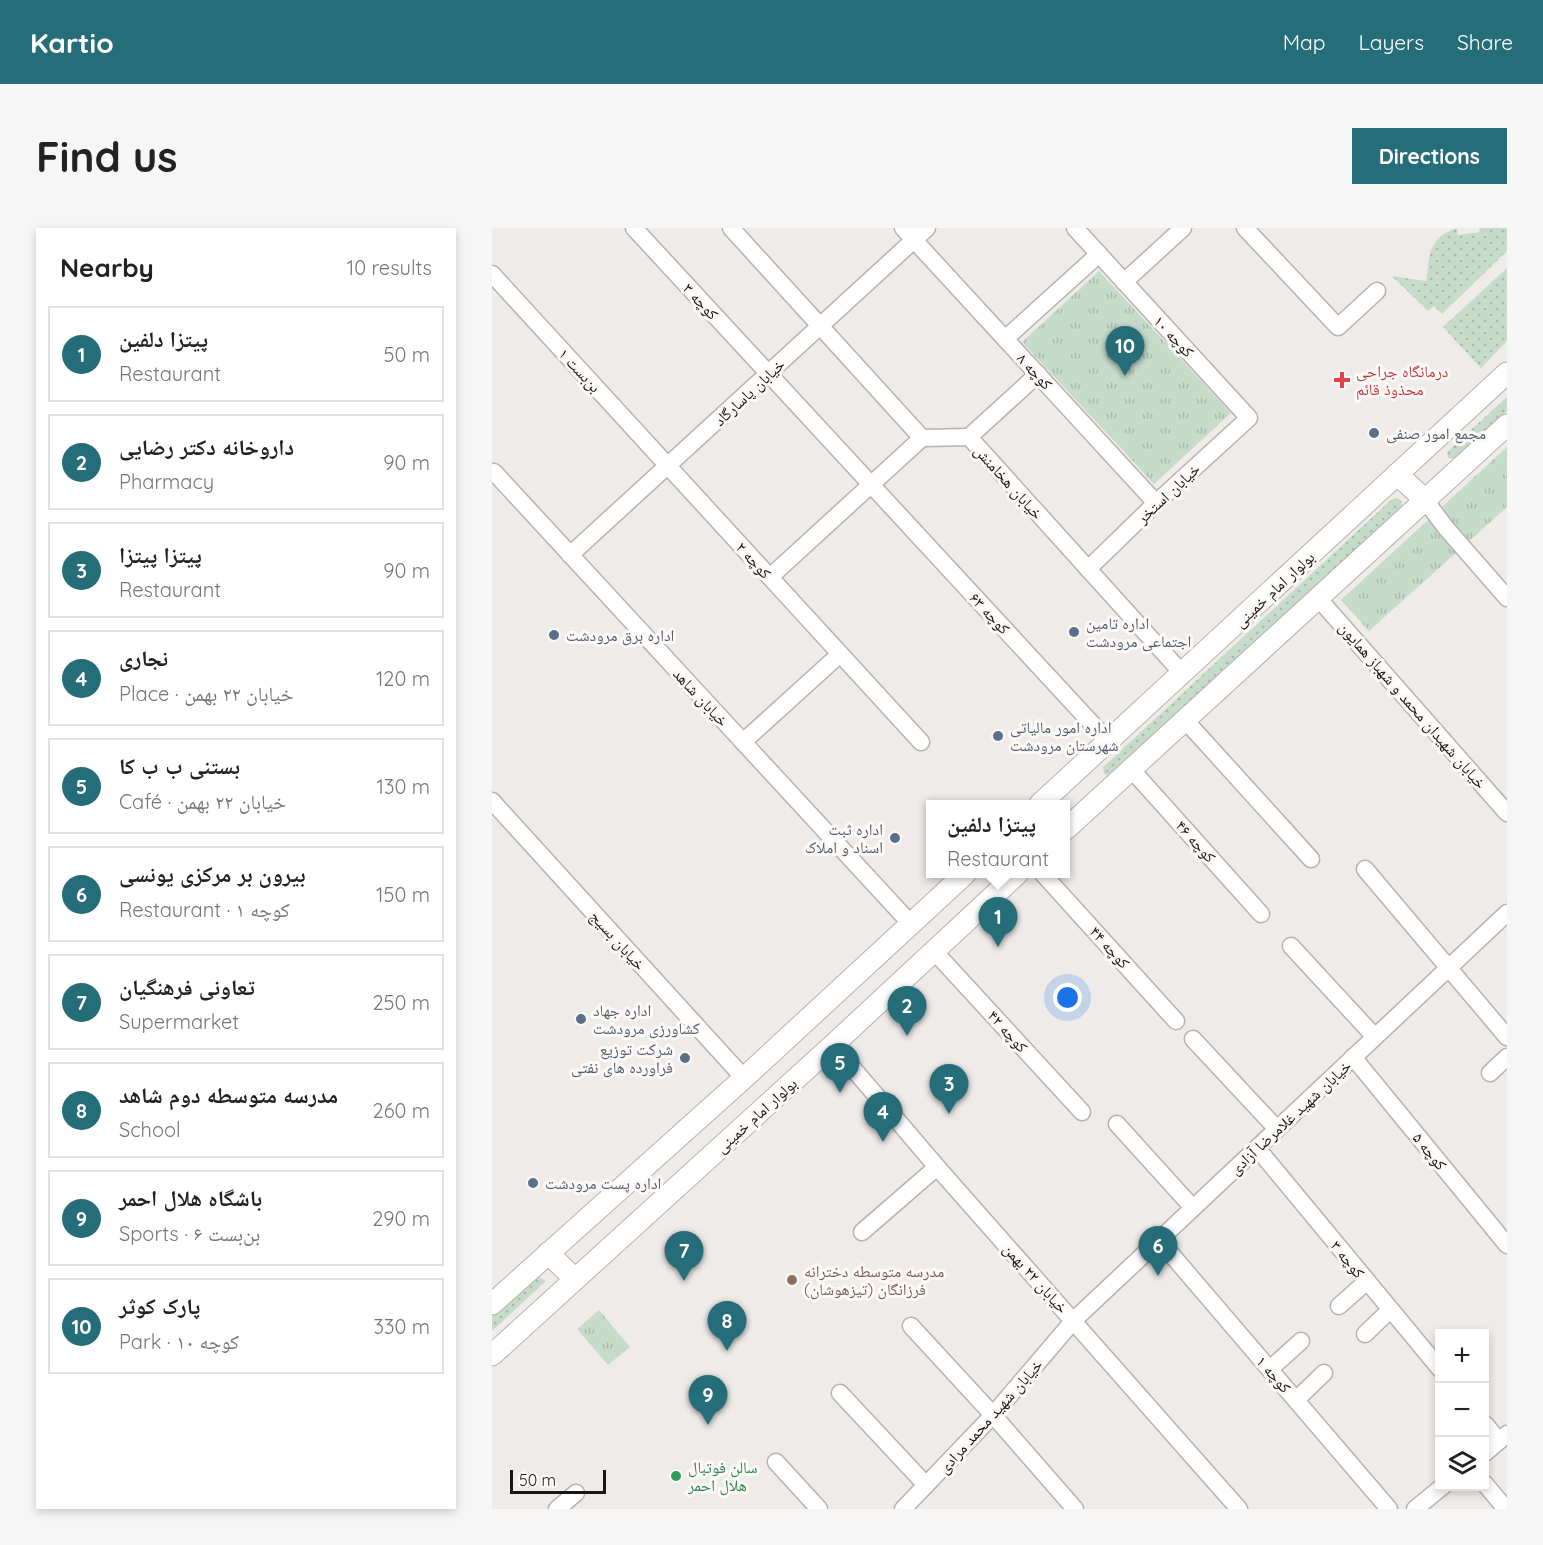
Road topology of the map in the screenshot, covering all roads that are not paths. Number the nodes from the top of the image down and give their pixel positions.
1 (634, 228) edge
2 (731, 228) edge
3 (927, 228) edge
4 (1075, 228) edge
5 (1183, 228) edge
6 (1245, 228) edge
7 (909, 234) edge
8 (1099, 254) junction
9 (492, 274) edge
10 (1124, 282) junction
11 (1377, 291) dead end
12 (821, 326) junction
13 (1005, 339) junction
14 (1507, 373) edge
15 (768, 374) junction
16 (1038, 374) junction
17 (1249, 418) joint
18 (1507, 425) edge
19 (922, 438) junction
20 (969, 438) junction
21 (668, 466) junction
22 (493, 470) edge
23 (1398, 474) junction
24 (872, 486) junction
25 (1425, 500) junction
26 (1156, 503) junction
27 (570, 555) junction
28 (1088, 569) junction
29 (770, 577) junction
30 (1318, 598) junction
31 (1507, 598) edge
32 (1211, 647) junction
33 (840, 654) junction
34 (1182, 673) junction
35 (1233, 676) junction
36 (1185, 720) junction
37 (1108, 741) junction
38 (743, 742) junction
39 (921, 742) dead end
40 (1131, 769) junction
41 (1074, 773) junction
42 (1098, 799) junction
43 (1044, 800) edge
44 (492, 801) edge
45 (1507, 813) edge
46 (1070, 824) edge
47 (1311, 859) dead end
48 (1365, 869) dead end
49 (960, 878) edge
50 (1012, 878) edge
51 (1047, 878) edge
52 (1507, 913) edge
53 (1261, 914) dead end
54 (911, 924) junction
55 (1291, 946) dead end
56 (933, 950) junction
57 (1449, 967) junction
58 (1176, 1021) dead end
59 (1507, 1036) edge
60 (1375, 1037) junction
61 (1193, 1039) dead end
62 (833, 1045) junction
63 (1507, 1057) edge
64 (1353, 1058) junction
65 (1490, 1073) dead end
66 (744, 1078) junction
67 (1082, 1112) dead end
68 (1117, 1124) dead end
69 (1277, 1129) junction
70 (1257, 1149) junction
71 (937, 1167) junction
72 (1193, 1208) junction
73 (862, 1233) dead end
74 (1159, 1240) junction
75 (1507, 1245) edge
76 (548, 1253) junction
77 (575, 1279) junction
78 (1366, 1282) junction
79 (492, 1304) edge
80 (1339, 1306) dead end
81 (1390, 1310) junction
82 (1074, 1320) junction
83 (911, 1326) dead end
84 (1365, 1334) dead end
85 (1301, 1341) dead end
86 (492, 1355) edge
87 (1435, 1364) edge
88 (1270, 1370) junction
89 (1323, 1373) dead end
90 (840, 1393) dead end
91 (1296, 1400) junction
92 (993, 1415) junction
93 (1489, 1427) edge
94 (1503, 1438) edge
95 (1489, 1450) edge
96 (776, 1462) dead end
97 (926, 1485) junction
98 (1489, 1489) edge
99 (1437, 1491) edge
100 (912, 1506) edge
101 (819, 1509) edge
102 (1075, 1509) edge
103 (1239, 1509) edge
104 (1389, 1509) edge
105 (1415, 1509) edge
106 (1506, 1509) edge

1 - 15 street, کوچه ۳
2 - 12 street
3 - 7 street, خیابان پاسارگاد
4 - 8 street
5 - 10 street
6 - 11 street
7 - 12 street, خیابان پاسارگاد
7 - 13 street, کوچه ۸
8 - 10 street, کوچه ۱۰
8 - 13 street
9 - 21 street, بن‌بست ۱
10 - 17 street, کوچه ۱۰
12 - 15 street, خیابان پاسارگاد
12 - 19 street
13 - 16 street, کوچه ۸
14 - 23 main road, بولوار امام خمینی
15 - 21 street, خیابان پاسارگاد
15 - 24 street, کوچه ۳
16 - 20 street
16 - 26 street, کوچه ۸
17 - 26 street, خیابان استخر
18 - 25 main road
19 - 20 street, خیابان هخامنش
19 - 24 street
20 - 28 street, خیابان هخامنش
21 - 27 street, خیابان پاسارگاد
21 - 29 street, کوچه ۲
22 - 27 street, خیابان شاهد
23 - 25 main road
23 - 32 main road, بولوار امام خمینی
24 - 29 street
24 - 37 street, کوچه ۶۳
25 - 30 main road
25 - 31 street
26 - 28 street, خیابان استخر
27 - 38 street, خیابان شاهد
28 - 34 street, خیابان هخامنش
29 - 33 street, کوچه ۲
30 - 35 main road
30 - 45 street, خیابان شهیدان محمد و شهباز همایون
32 - 34 main road, بولوار امام خمینی
32 - 35 main road
33 - 38 street
33 - 39 street, کوچه ۲
34 - 37 main road, بولوار امام خمینی
35 - 36 main road
36 - 40 main road
36 - 47 street
37 - 41 main road, بولوار امام خمینی
38 - 54 street, خیابان شاهد
40 - 42 main road
40 - 53 street, کوچه ۴۶
41 - 42 main road
41 - 43 main road, بولوار امام خمینی
42 - 46 main road
44 - 66 street, خیابان بسیج
48 - 57 street
49 - 54 main road
50 - 56 main road, بولوار امام خمینی
51 - 58 street, کوچه ۴۴
52 - 57 street, خیابان شهید غلامرضا آزادی
54 - 66 main road
55 - 60 street
56 - 62 main road, بولوار امام خمینی
56 - 67 street, کوچه ۴۲
57 - 59 street
57 - 60 street, خیابان شهید غلامرضا آزادی
60 - 64 street, خیابان شهید غلامرضا آزادی
61 - 69 street
62 - 71 street, خیابان ۲۲ بهمن
62 - 77 main road, بولوار امام خمینی
63 - 65 street
64 - 69 street, خیابان شهید غلامرضا آزادی
64 - 75 street, کوچه ۵
66 - 76 main road
68 - 72 street
69 - 70 street, خیابان شهید غلامرضا آزادی
70 - 72 street, خیابان شهید غلامرضا آزادی
70 - 78 street, کوچه ۳
71 - 73 street
71 - 82 street, خیابان ۲۲ بهمن
72 - 74 street, خیابان شهید غلامرضا آزادی
74 - 82 street, خیابان شهید غلامرضا آزادی
74 - 88 street, کوچه ۱
76 - 77 main road
76 - 79 main road
77 - 86 main road, بولوار امام خمینی
78 - 80 street
78 - 81 street, کوچه ۳
81 - 84 street
81 - 87 street, کوچه ۳
82 - 92 street, خیابان شهید محمد مرادی
82 - 103 street, خیابان ۲۲ بهمن
83 - 92 street
85 - 88 street
88 - 91 street, کوچه ۱
89 - 91 street
90 - 97 street
91 - 104 street, کوچه ۱
92 - 97 street, خیابان شهید محمد مرادی
92 - 102 street
93 - 94 street
94 - 95 street
96 - 101 street
97 - 100 street, خیابان شهید محمد مرادی
98 - 106 street
99 - 105 street

